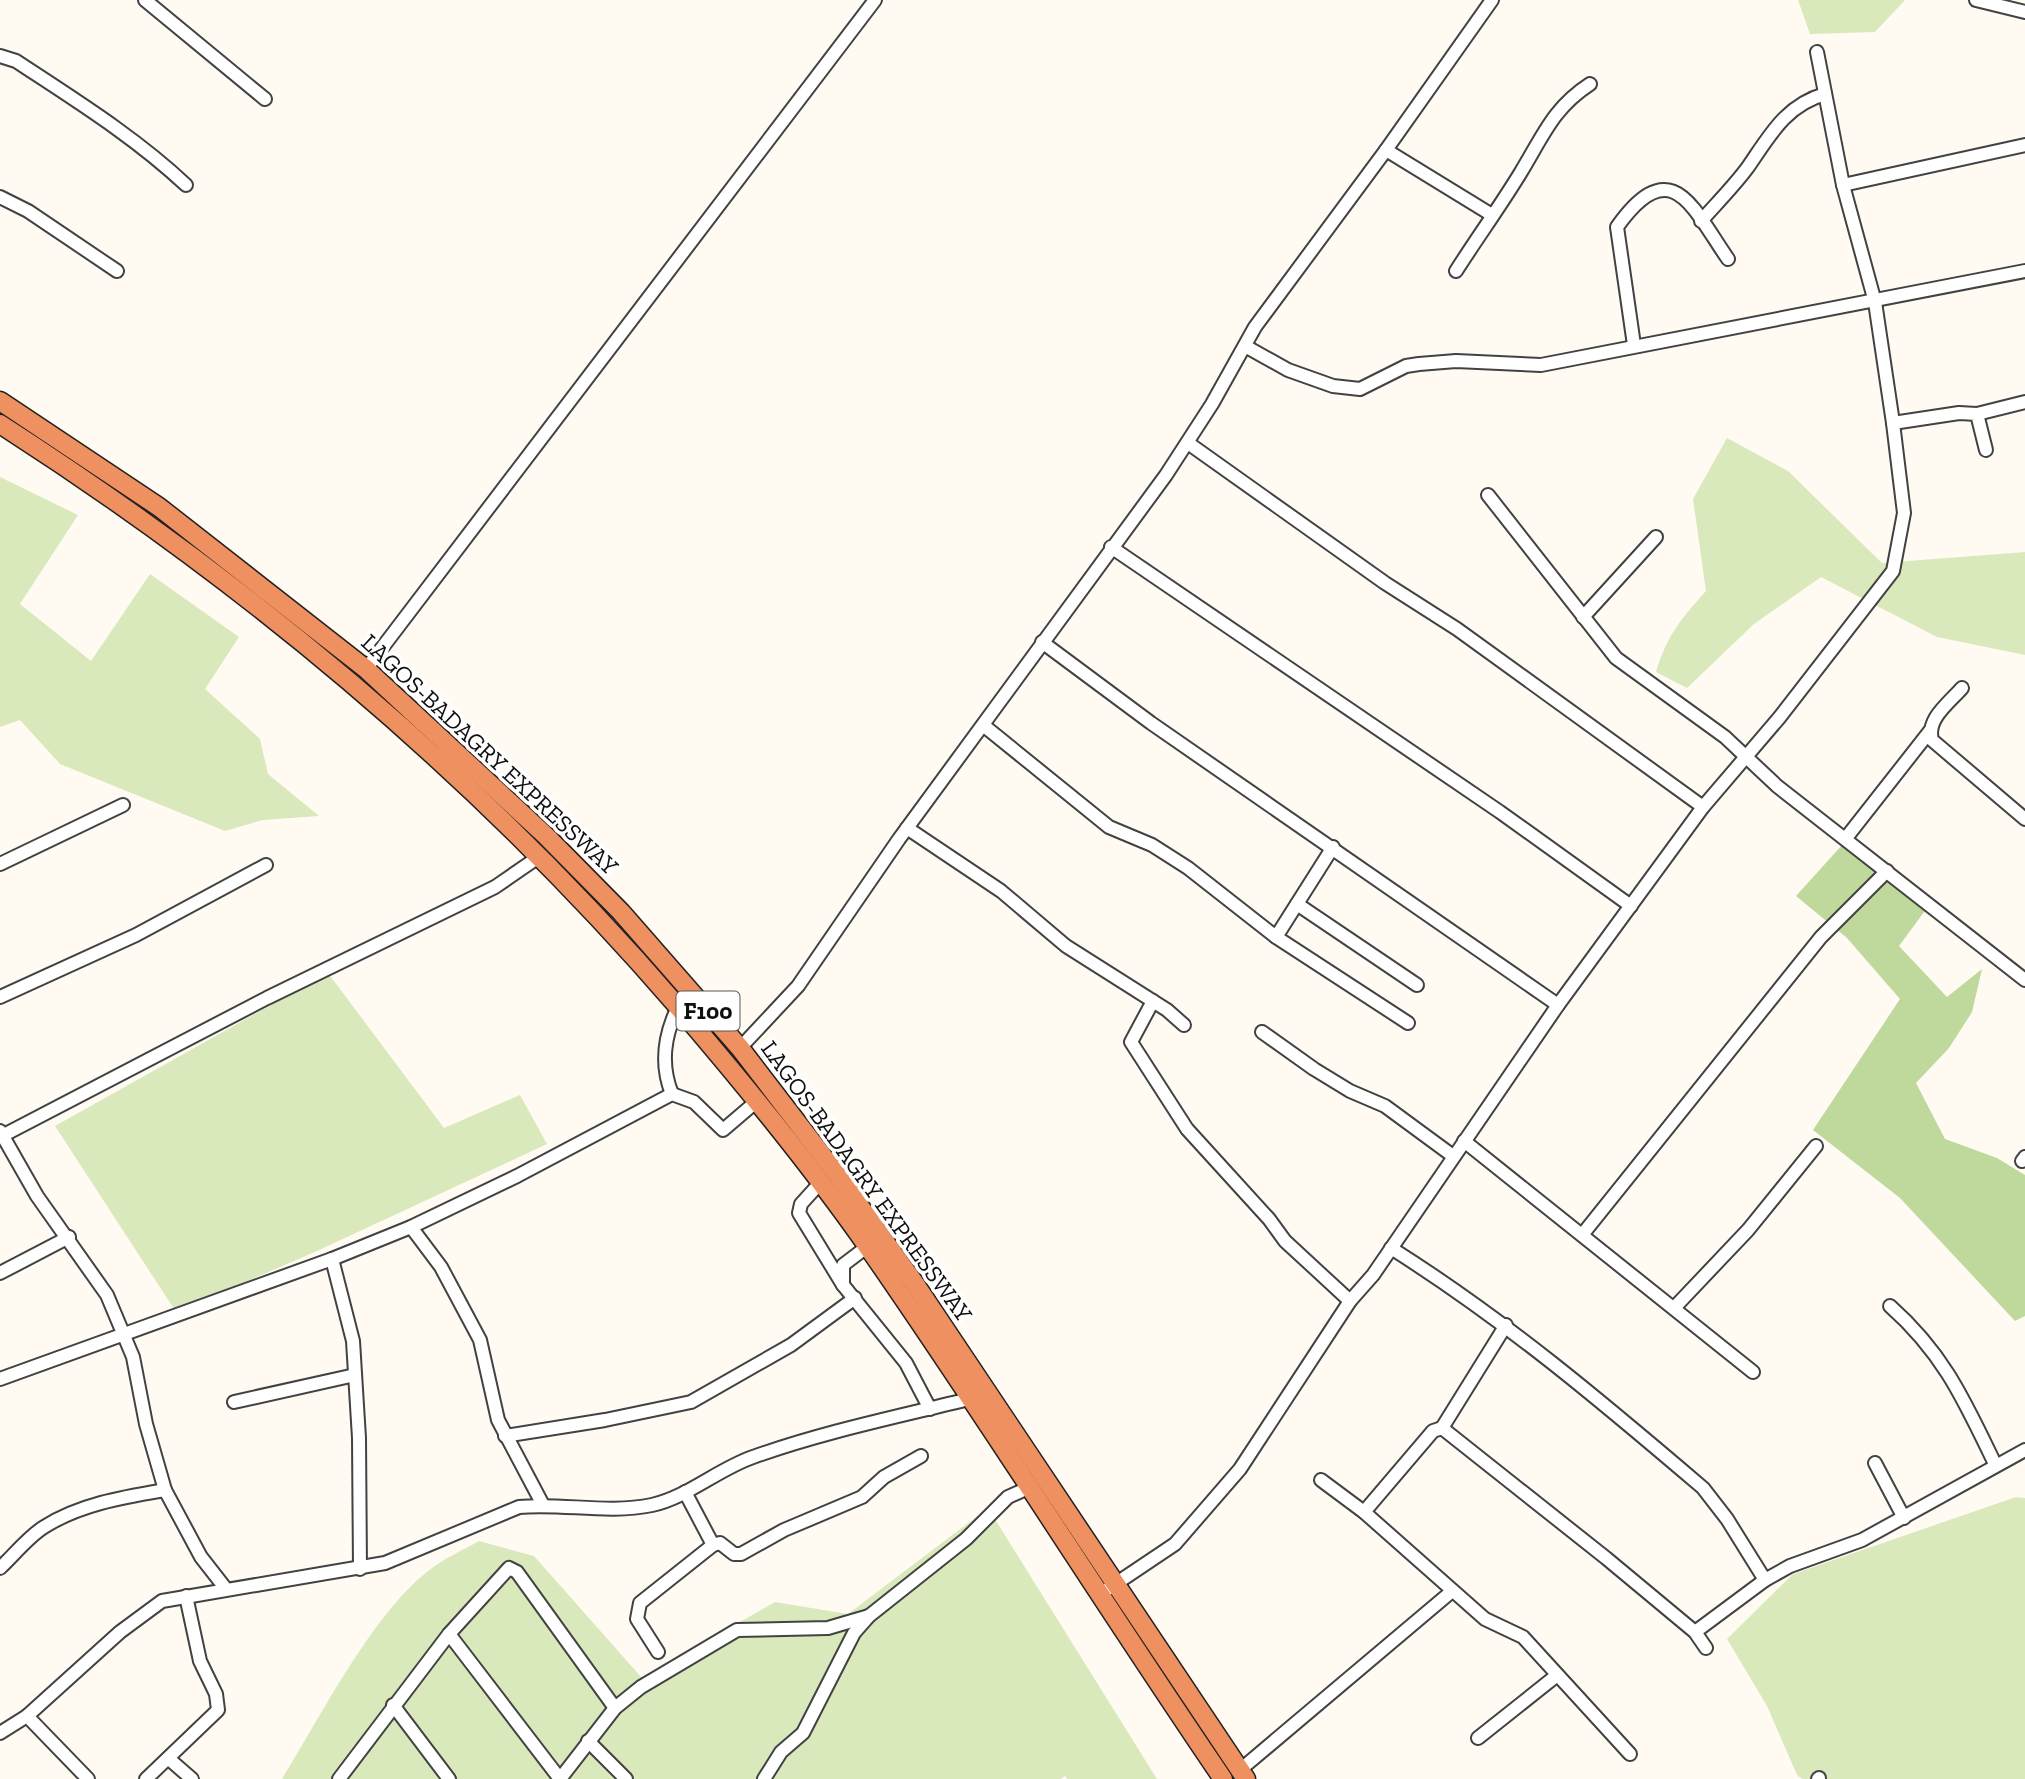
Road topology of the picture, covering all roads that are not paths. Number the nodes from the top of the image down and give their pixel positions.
1 (145, 0) edge
2 (875, 0) edge
3 (1492, 0) edge
4 (1976, 0) edge
5 (2025, 12) edge
6 (1816, 52) dead end
7 (0, 56) edge
8 (1590, 84) dead end
9 (1825, 94) junction
10 (265, 99) dead end
11 (2025, 145) edge
12 (1386, 150) junction
13 (186, 185) dead end
14 (1843, 185) junction
15 (0, 197) edge
16 (1492, 215) junction
17 (1701, 221) junction
18 (1728, 259) dead end
19 (117, 271) dead end
20 (1456, 271) dead end
21 (2025, 271) edge
22 (1874, 302) junction
23 (1634, 345) junction
24 (1245, 346) junction
25 (0, 401) edge
26 (2025, 402) edge
27 (1977, 414) junction
28 (1893, 423) junction
29 (0, 424) edge
30 (1188, 443) junction
31 (1986, 450) dead end
32 (1488, 495) dead end
33 (1656, 537) dead end
34 (1111, 547) junction
35 (1583, 617) junction
36 (1042, 642) junction
37 (366, 669) junction
38 (1962, 688) dead end
39 (983, 725) junction
40 (1930, 731) junction
41 (1746, 756) junction
42 (123, 805) dead end
43 (1703, 807) junction
44 (2025, 819) edge
45 (907, 828) junction
46 (1846, 838) junction
47 (1333, 847) junction
48 (540, 856) junction
49 (0, 864) edge
50 (266, 865) dead end
51 (1887, 871) junction
52 (1297, 904) junction
53 (1631, 906) junction
54 (1276, 937) junction
55 (2025, 980) edge
56 (1417, 985) dead end
57 (0, 997) edge
58 (1153, 1001) junction
59 (1558, 1005) junction
60 (678, 1007) junction
61 (1408, 1023) dead end
62 (1184, 1024) dead end
63 (1262, 1032) dead end
64 (740, 1048) junction
65 (672, 1094) junction
66 (757, 1101) junction
67 (1, 1135) edge
68 (1464, 1141) junction
69 (1816, 1146) dead end
70 (1453, 1156) junction
71 (820, 1183) junction
72 (411, 1227) junction
73 (1582, 1235) junction
74 (69, 1237) junction
75 (868, 1246) junction
76 (1391, 1248) junction
77 (332, 1259) junction
78 (0, 1273) edge
79 (843, 1285) junction
80 (855, 1298) junction
81 (1350, 1301) junction
82 (1890, 1306) dead end
83 (1674, 1307) junction
84 (1506, 1325) junction
85 (125, 1335) junction
86 (1753, 1372) dead end
87 (355, 1375) junction
88 (0, 1379) edge
89 (969, 1399) junction
90 (234, 1402) dead end
91 (930, 1409) junction
92 (1442, 1428) junction
93 (506, 1436) junction
94 (2025, 1450) edge
95 (921, 1457) dead end
96 (1875, 1463) dead end
97 (1995, 1464) junction
98 (1321, 1480) dead end
99 (1028, 1488) junction
100 (165, 1490) junction
101 (685, 1492) junction
102 (543, 1504) junction
103 (1364, 1512) junction
104 (1905, 1518) junction
105 (713, 1545) junction
106 (0, 1569) edge
107 (360, 1569) junction
108 (1765, 1580) junction
109 (226, 1589) junction
110 (1107, 1590) junction
111 (1451, 1592) junction
112 (186, 1596) junction
113 (869, 1616) junction
114 (1695, 1632) junction
115 (449, 1634) junction
116 (1706, 1648) dead end
117 (658, 1652) dead end
118 (1556, 1676) junction
119 (393, 1705) junction
120 (615, 1708) junction
121 (27, 1716) junction
122 (0, 1733) edge
123 (1478, 1738) dead end
124 (588, 1741) junction
125 (1630, 1754) dead end
126 (169, 1759) junction
127 (1243, 1775) edge
128 (88, 1779) edge
129 (146, 1779) edge
130 (192, 1779) edge
131 (339, 1779) edge
132 (449, 1779) edge
133 (560, 1779) edge
134 (626, 1779) edge
135 (764, 1779) edge
136 (1223, 1779) edge

1 - 10 street
2 - 37 street
3 - 12 street
4 - 5 street
6 - 9 street
7 - 13 street
8 - 16 street
9 - 14 street
9 - 17 street
11 - 14 street
12 - 16 street
12 - 24 street
14 - 22 street
15 - 19 street
16 - 20 street
17 - 18 street
17 - 23 street
21 - 22 street
22 - 23 street
22 - 28 street
23 - 24 street
24 - 30 street
25 - 37 highway, LAGOS-BADAGRY EXPRESSWAY / F100
26 - 27 street
27 - 28 street
27 - 31 street
28 - 41 street
29 - 48 highway, LAGOS-BADAGRY EXPRESSWAY / F100
30 - 34 street
30 - 43 street
32 - 35 street
33 - 35 street
34 - 36 street
34 - 53 street
35 - 41 street
36 - 39 street
36 - 47 street
37 - 64 highway, LAGOS-BADAGRY EXPRESSWAY / F100
38 - 40 street
39 - 45 street
39 - 54 street
40 - 44 street
40 - 46 street
41 - 43 street
41 - 46 street
42 - 49 street
43 - 53 street
45 - 58 street
45 - 64 street
46 - 51 street
47 - 52 street
47 - 59 street
48 - 60 highway, LAGOS-BADAGRY EXPRESSWAY / F100
48 - 67 street
50 - 57 street
51 - 55 street
51 - 73 street
52 - 54 street
52 - 56 street
53 - 59 street
54 - 61 street
58 - 62 street
58 - 81 street
59 - 68 street
60 - 65 street
60 - 66 highway, LAGOS-BADAGRY EXPRESSWAY / F100
63 - 70 street
64 - 110 highway, LAGOS-BADAGRY EXPRESSWAY / F100
65 - 66 street
65 - 72 street
66 - 71 highway, LAGOS-BADAGRY EXPRESSWAY / F100
67 - 74 street
68 - 70 street
68 - 73 street
69 - 83 street
70 - 76 street
71 - 75 highway, LAGOS-BADAGRY EXPRESSWAY / F100
71 - 79 street
72 - 77 street
72 - 93 street
73 - 83 street
74 - 78 street
74 - 85 street
75 - 79 street
75 - 89 highway, LAGOS-BADAGRY EXPRESSWAY / F100
76 - 81 street
76 - 84 street
77 - 85 street
77 - 87 street
79 - 80 street
80 - 91 street
80 - 93 street
81 - 110 street
82 - 97 street
83 - 86 street
84 - 92 street
84 - 108 street
85 - 88 street
85 - 100 street
87 - 90 street
87 - 107 street
89 - 91 street
89 - 99 highway, LAGOS-BADAGRY EXPRESSWAY / F100
91 - 101 street
92 - 103 street
92 - 114 street
93 - 102 street
94 - 97 street
95 - 105 street
96 - 104 street
97 - 104 street
98 - 103 street
99 - 110 highway, LAGOS-BADAGRY EXPRESSWAY / F100
99 - 113 street
100 - 106 street
100 - 109 street
101 - 102 street
101 - 105 street
102 - 107 street
103 - 111 street
104 - 108 street
105 - 117 street
107 - 109 street
108 - 114 street
109 - 112 street
110 - 127 highway, LAGOS-BADAGRY EXPRESSWAY / F100
110 - 136 highway, LAGOS-BADAGRY EXPRESSWAY / F100
111 - 118 street
111 - 127 street
112 - 121 street
112 - 126 street
113 - 120 street
113 - 135 street
114 - 116 street
115 - 119 street
115 - 120 street
115 - 133 street
118 - 123 street
118 - 125 street
119 - 131 street
119 - 132 street
120 - 124 street
121 - 122 street
121 - 128 street
124 - 133 street
124 - 134 street
126 - 129 street
126 - 130 street

